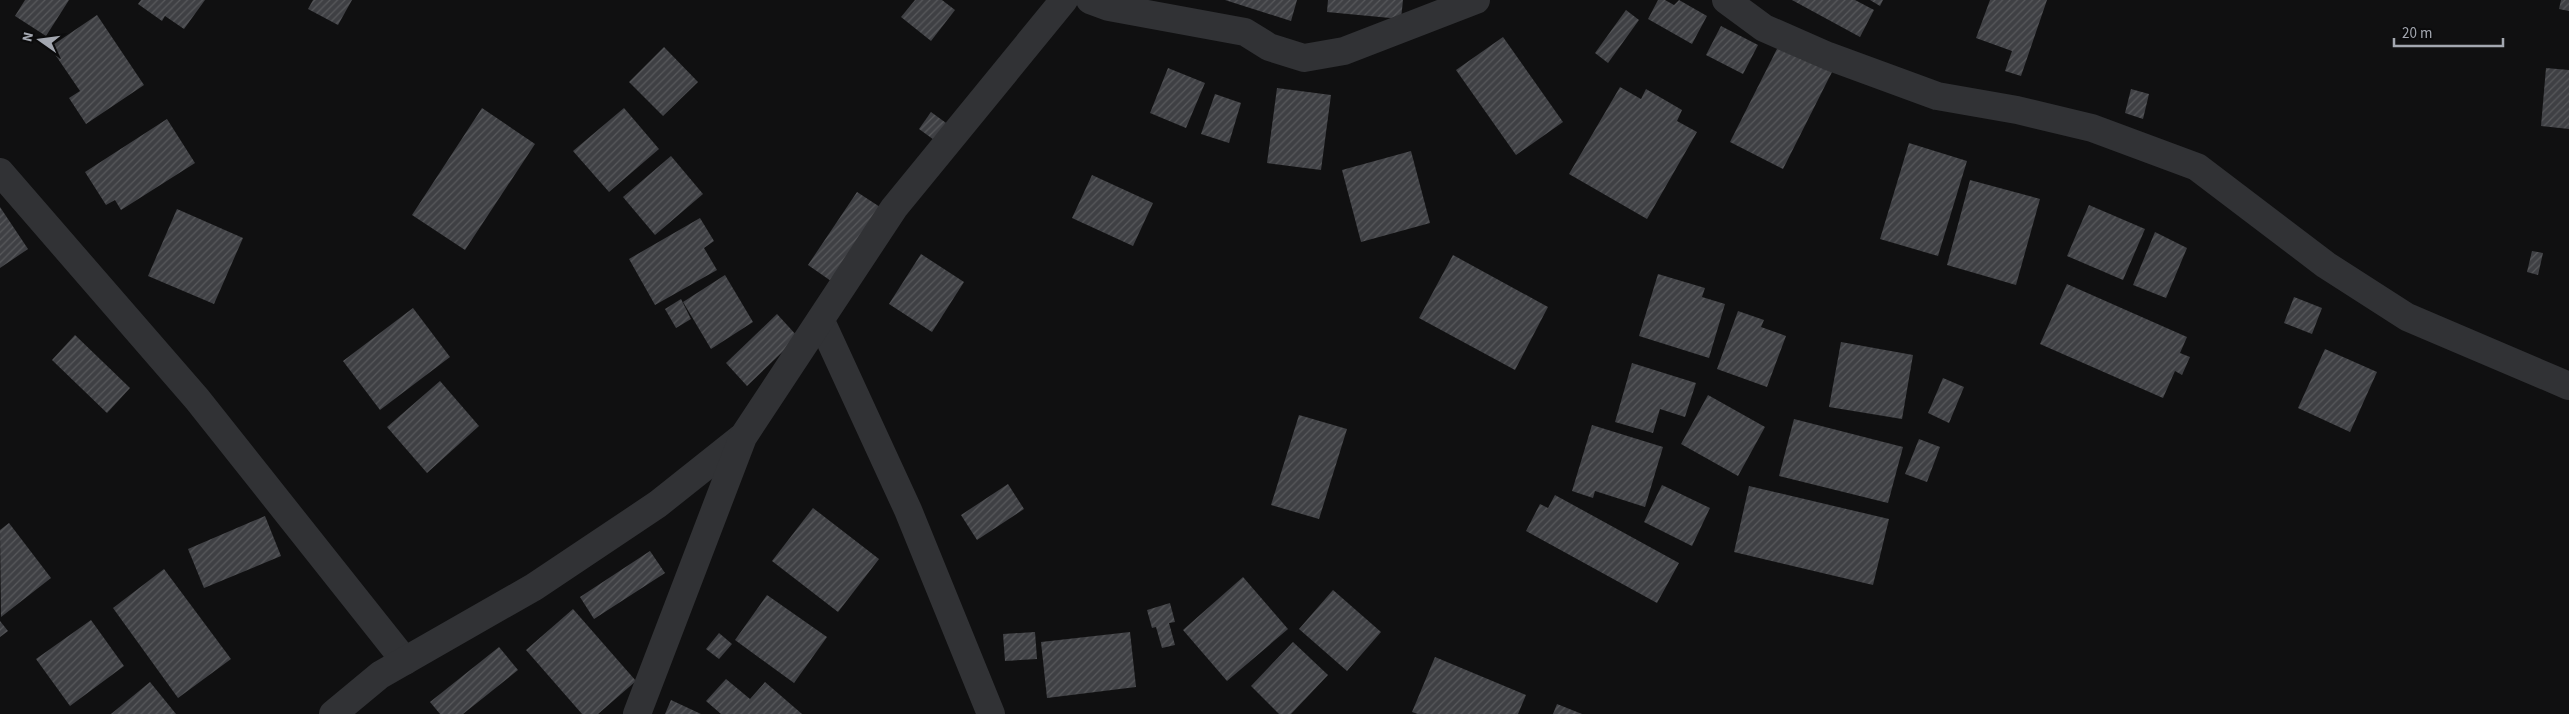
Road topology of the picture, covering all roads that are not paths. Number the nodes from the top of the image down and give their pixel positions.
1 (1064, 0) edge
2 (1090, 0) edge
3 (1476, 0) edge
4 (1726, 0) edge
5 (0, 172) edge
6 (821, 322) junction
7 (2569, 386) edge
8 (742, 438) junction
9 (405, 661) junction
10 (333, 714) edge
11 (637, 714) edge
12 (991, 714) edge

1 - 6 street
2 - 3 street
4 - 7 street
5 - 9 street
6 - 8 street
6 - 12 street
8 - 9 street
8 - 11 street
9 - 10 street

